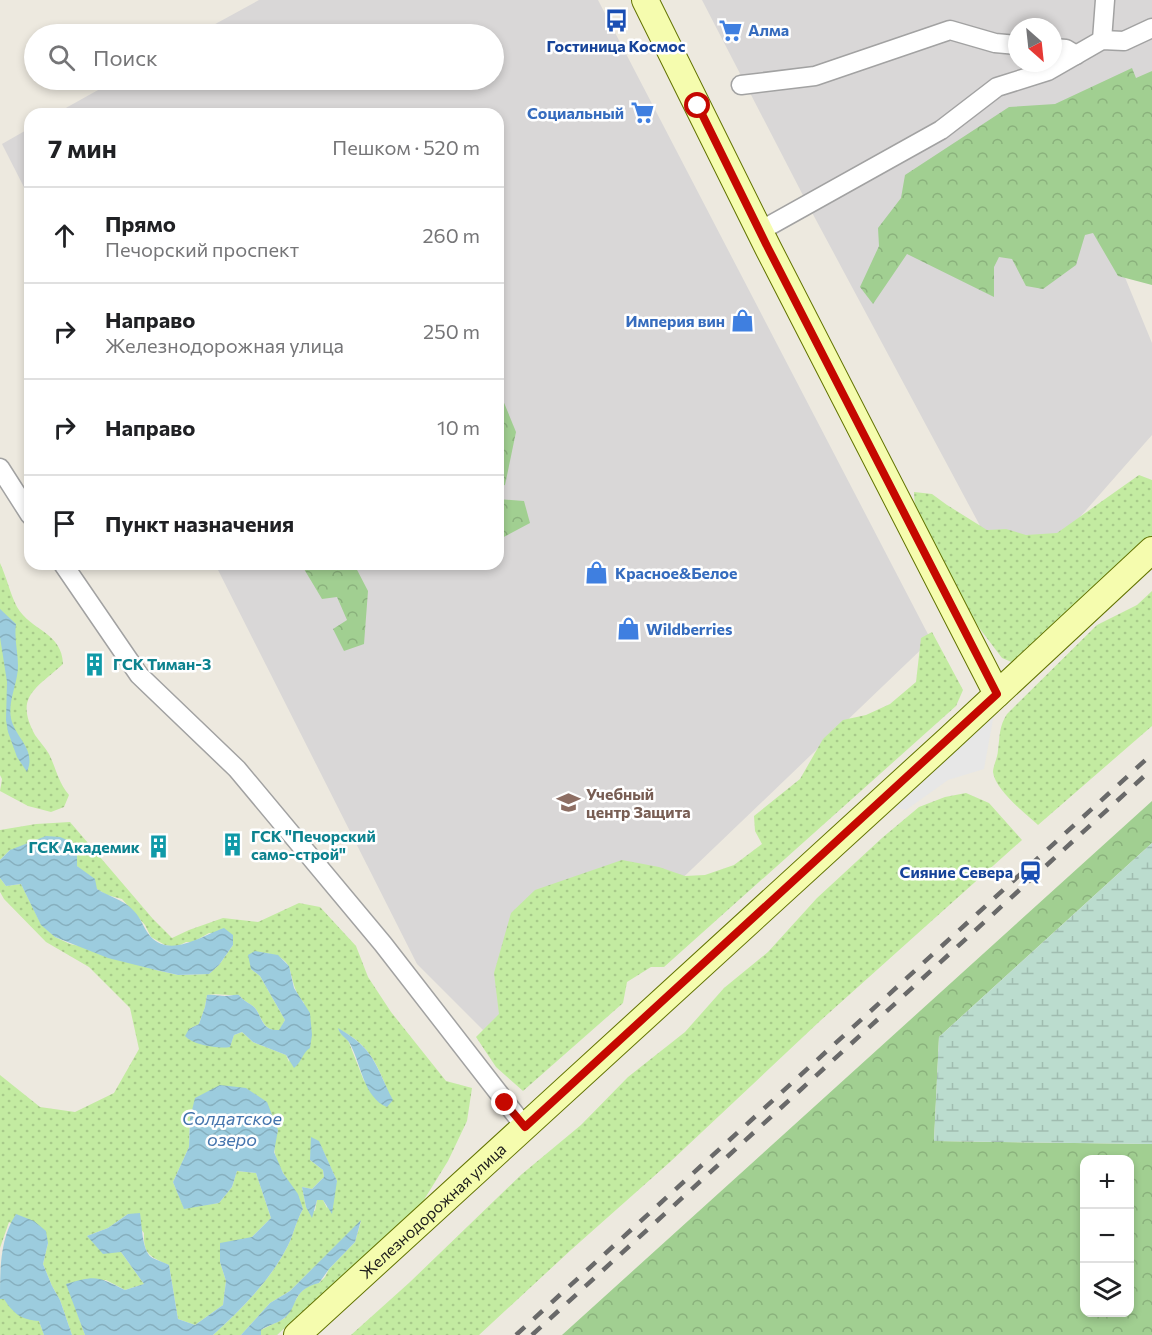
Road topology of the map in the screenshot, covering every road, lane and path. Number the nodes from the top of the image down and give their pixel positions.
1 (645, 0) edge
2 (1105, 0) edge
3 (1152, 28) edge
4 (1102, 40) junction
5 (1008, 44) edge
6 (1062, 49) edge
7 (1076, 55) junction
8 (741, 85) dead end
9 (760, 231) junction
10 (0, 468) edge
11 (24, 505) edge
12 (1152, 550) edge
13 (67, 570) edge
14 (997, 694) junction
15 (525, 1127) junction
16 (297, 1335) edge

1 - 9 main road
2 - 4 street
3 - 4 street
4 - 7 street
5 - 8 street
6 - 7 street
7 - 9 street
9 - 14 main road
10 - 11 street
12 - 14 main road, Железнодорожная улица
13 - 15 street
14 - 15 main road, Железнодорожная улица
15 - 16 main road, Железнодорожная улица

